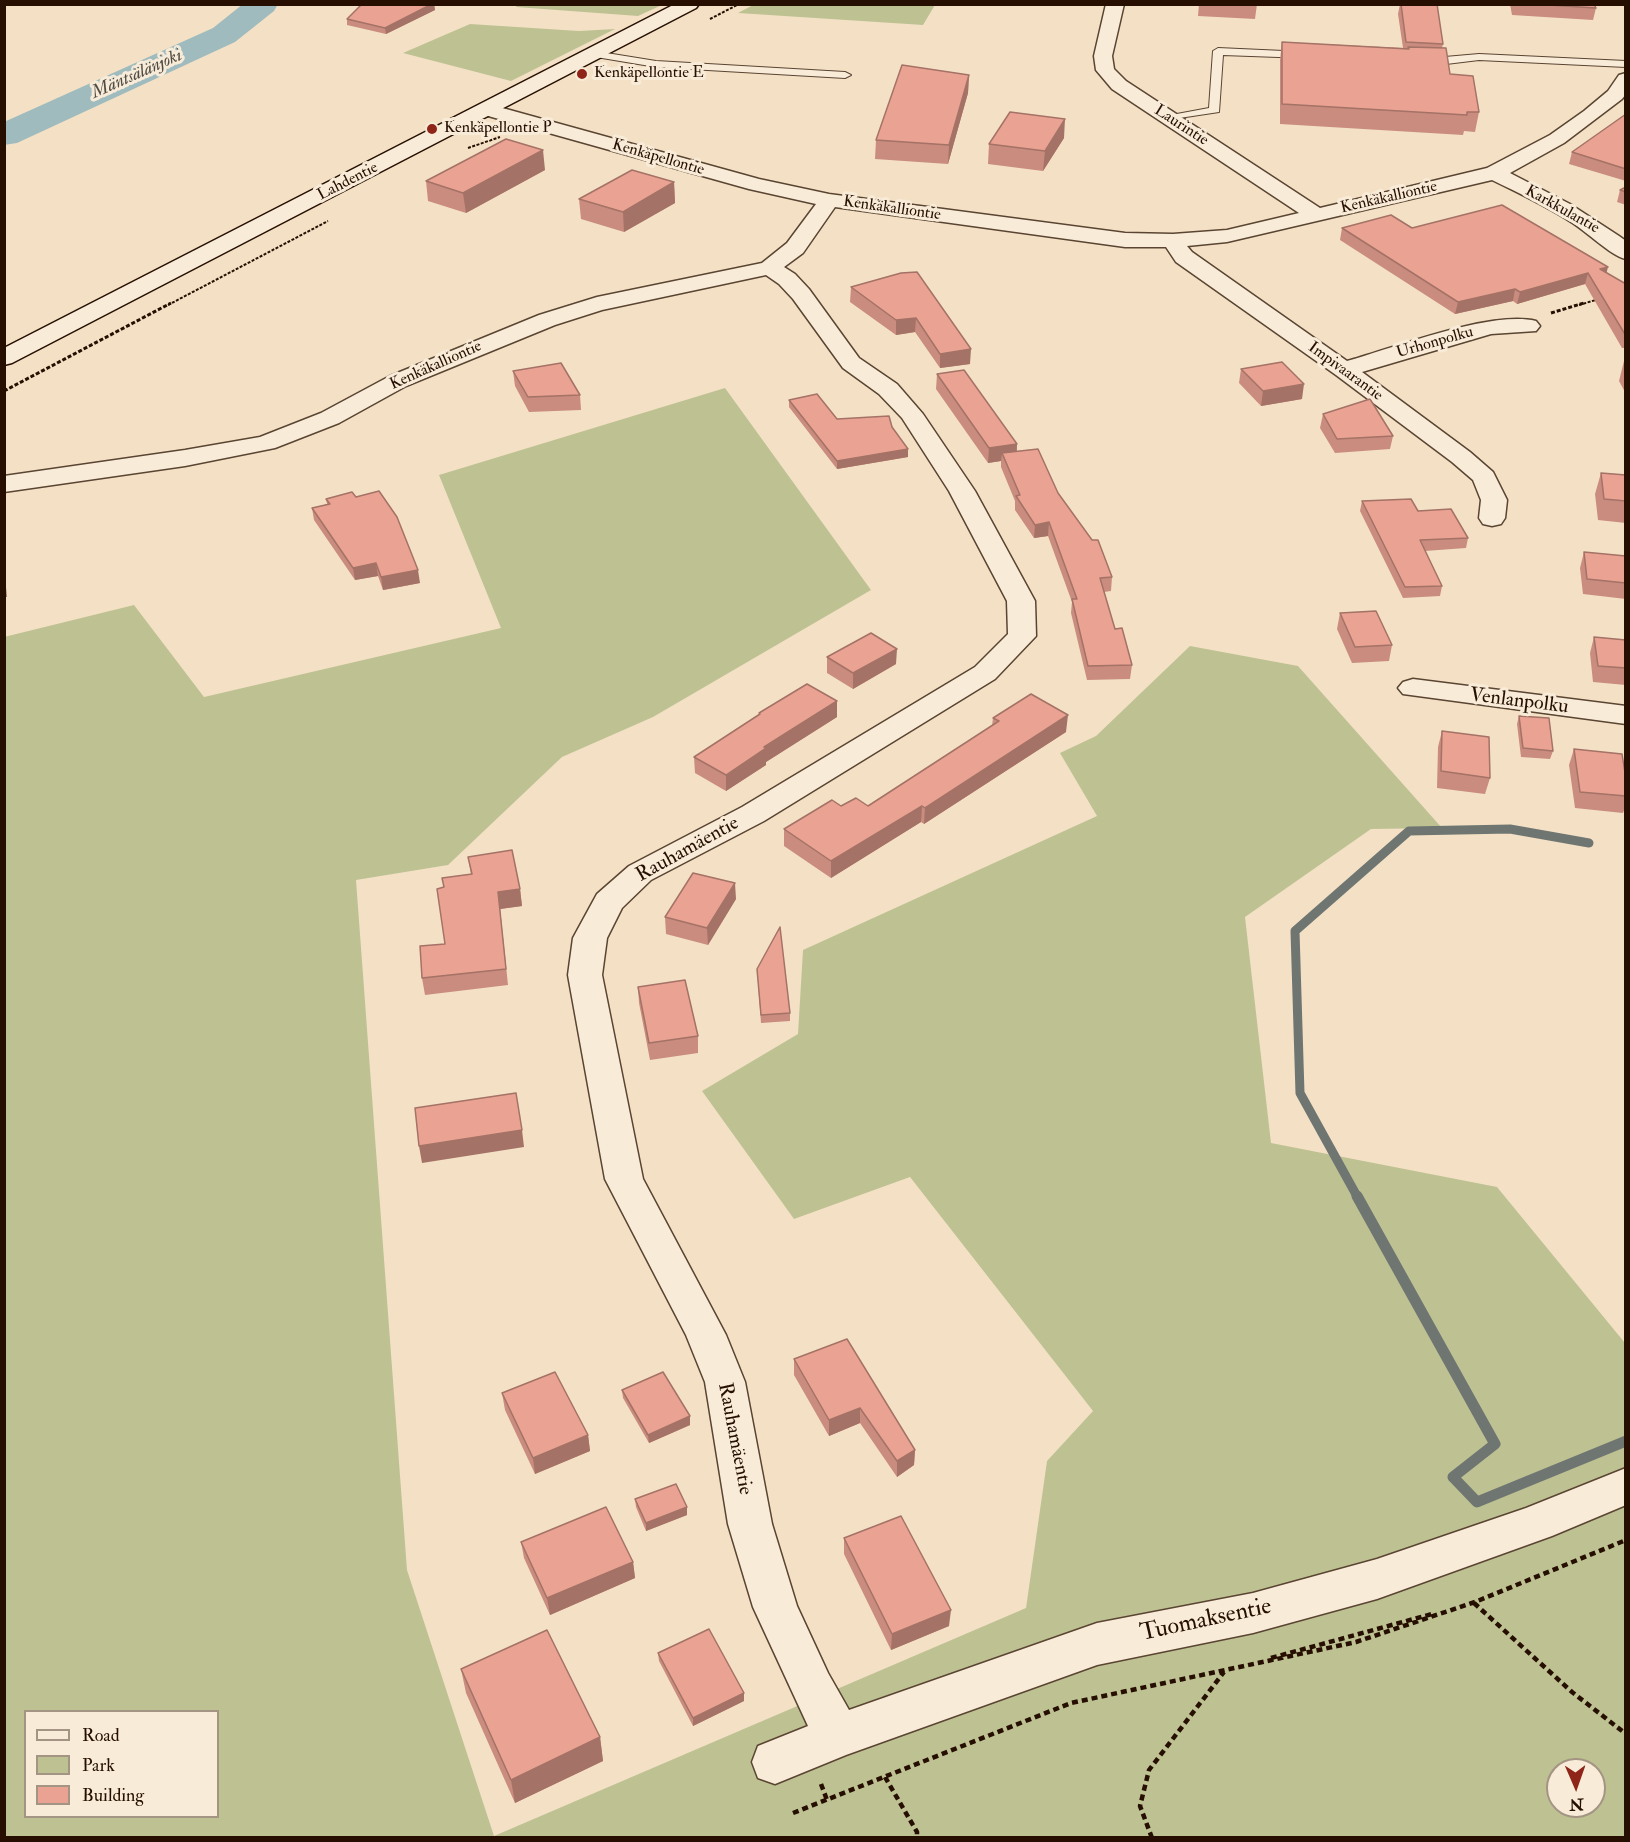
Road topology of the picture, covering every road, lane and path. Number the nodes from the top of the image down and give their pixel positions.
1 (690, 4) edge
2 (739, 4) edge
3 (1114, 4) edge
4 (709, 20) dead end
5 (594, 54) junction
6 (1322, 56) edge
7 (1414, 61) edge
8 (1626, 64) edge
9 (845, 75) dead end
10 (1626, 79) edge
11 (488, 110) junction
12 (1170, 118) junction
13 (532, 122) junction
14 (462, 151) dead end
15 (1494, 173) junction
16 (829, 200) junction
17 (1317, 215) junction
18 (329, 220) dead end
19 (1173, 241) junction
20 (1626, 253) edge
21 (769, 268) junction
22 (1604, 297) edge
23 (1518, 326) joint
24 (4, 358) edge
25 (1344, 370) junction
26 (4, 391) edge
27 (4, 484) edge
28 (1492, 518) dead end
29 (1413, 688) dead end
30 (1626, 715) edge
31 (1626, 1486) edge
32 (1626, 1540) edge
33 (1475, 1602) junction
34 (1225, 1671) junction
35 (1626, 1734) edge
36 (838, 1736) junction
37 (775, 1762) dead end
38 (885, 1777) junction
39 (793, 1813) dead end
40 (917, 1838) edge
41 (1152, 1838) edge

1 - 5 street, Lahdentie
2 - 4 path
3 - 12 street, Laurintie
5 - 9 lane
5 - 11 street, Lahdentie
6 - 12 lane
7 - 8 lane
10 - 15 street, Kenkäkalliontie
11 - 13 street, Kenkäpellontie
11 - 24 street, Lahdentie
12 - 17 street, Laurintie
13 - 14 path
13 - 16 street, Kenkäpellontie
15 - 17 street, Kenkäkalliontie
15 - 20 street, Karkkulantie
16 - 19 street, Kenkäkalliontie
16 - 21 street, Kenkäkalliontie
17 - 19 street, Kenkäkalliontie
18 - 26 path
19 - 25 street, Impivaarantie
21 - 27 street, Kenkäkalliontie
21 - 36 street, Rauhamäentie
22 - 23 path
23 - 25 street, Urhonpolku
25 - 28 street, Impivaarantie
29 - 30 street, Venlanpolku
31 - 36 street, Tuomaksentie
32 - 33 path
33 - 34 path
33 - 35 path
34 - 38 path
34 - 41 path
36 - 37 street, Tuomaksentie
38 - 39 path
38 - 40 path

